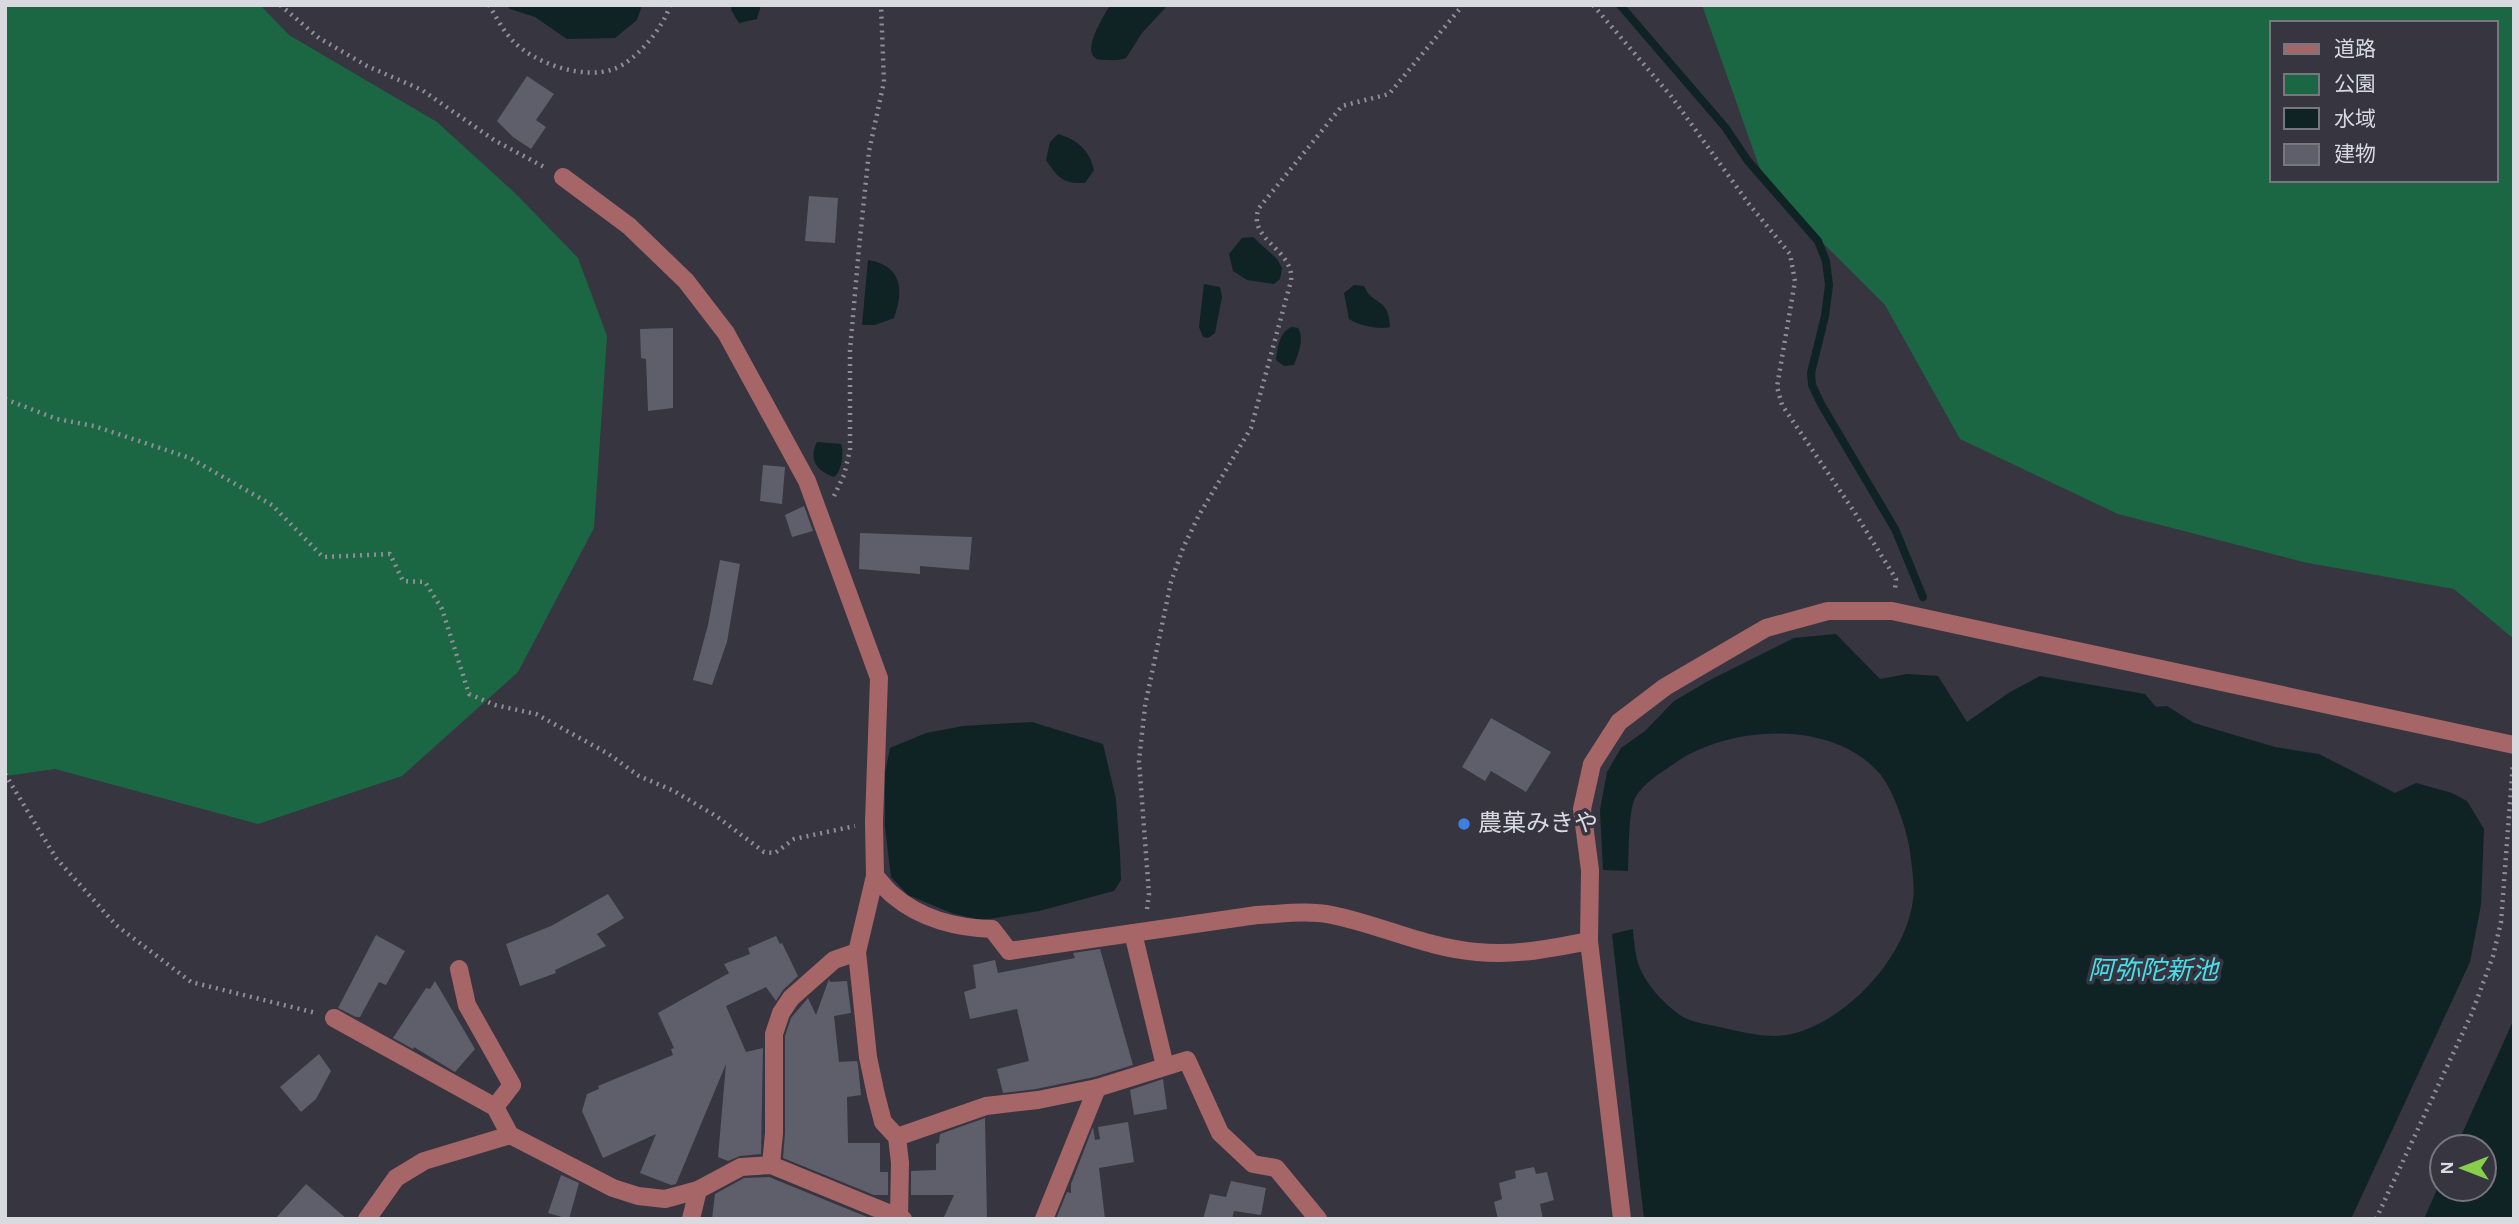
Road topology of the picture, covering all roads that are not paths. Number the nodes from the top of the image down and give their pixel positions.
1 (563, 177) road end
2 (2514, 745) edge
3 (875, 876) junction
4 (1133, 933) junction
5 (1589, 941) junction
6 (857, 952) junction
7 (459, 969) dead end
8 (334, 1018) road end
9 (1165, 1066) junction
10 (1097, 1088) junction
11 (495, 1107) junction
12 (510, 1135) junction
13 (897, 1137) junction
14 (771, 1165) junction
15 (698, 1190) junction
16 (901, 1218) edge
17 (367, 1219) edge
18 (691, 1219) edge
19 (1044, 1219) edge
20 (1318, 1219) edge
21 (1622, 1219) edge

1 - 3 street
2 - 5 street
3 - 4 street
3 - 6 street
4 - 5 street
4 - 9 street
5 - 21 street
6 - 13 street
6 - 14 street
7 - 11 street
8 - 11 street
9 - 10 street
9 - 20 street
10 - 13 street
10 - 19 street
11 - 12 street
12 - 15 street
12 - 17 street
13 - 16 street
14 - 15 street
14 - 16 street
15 - 18 street

